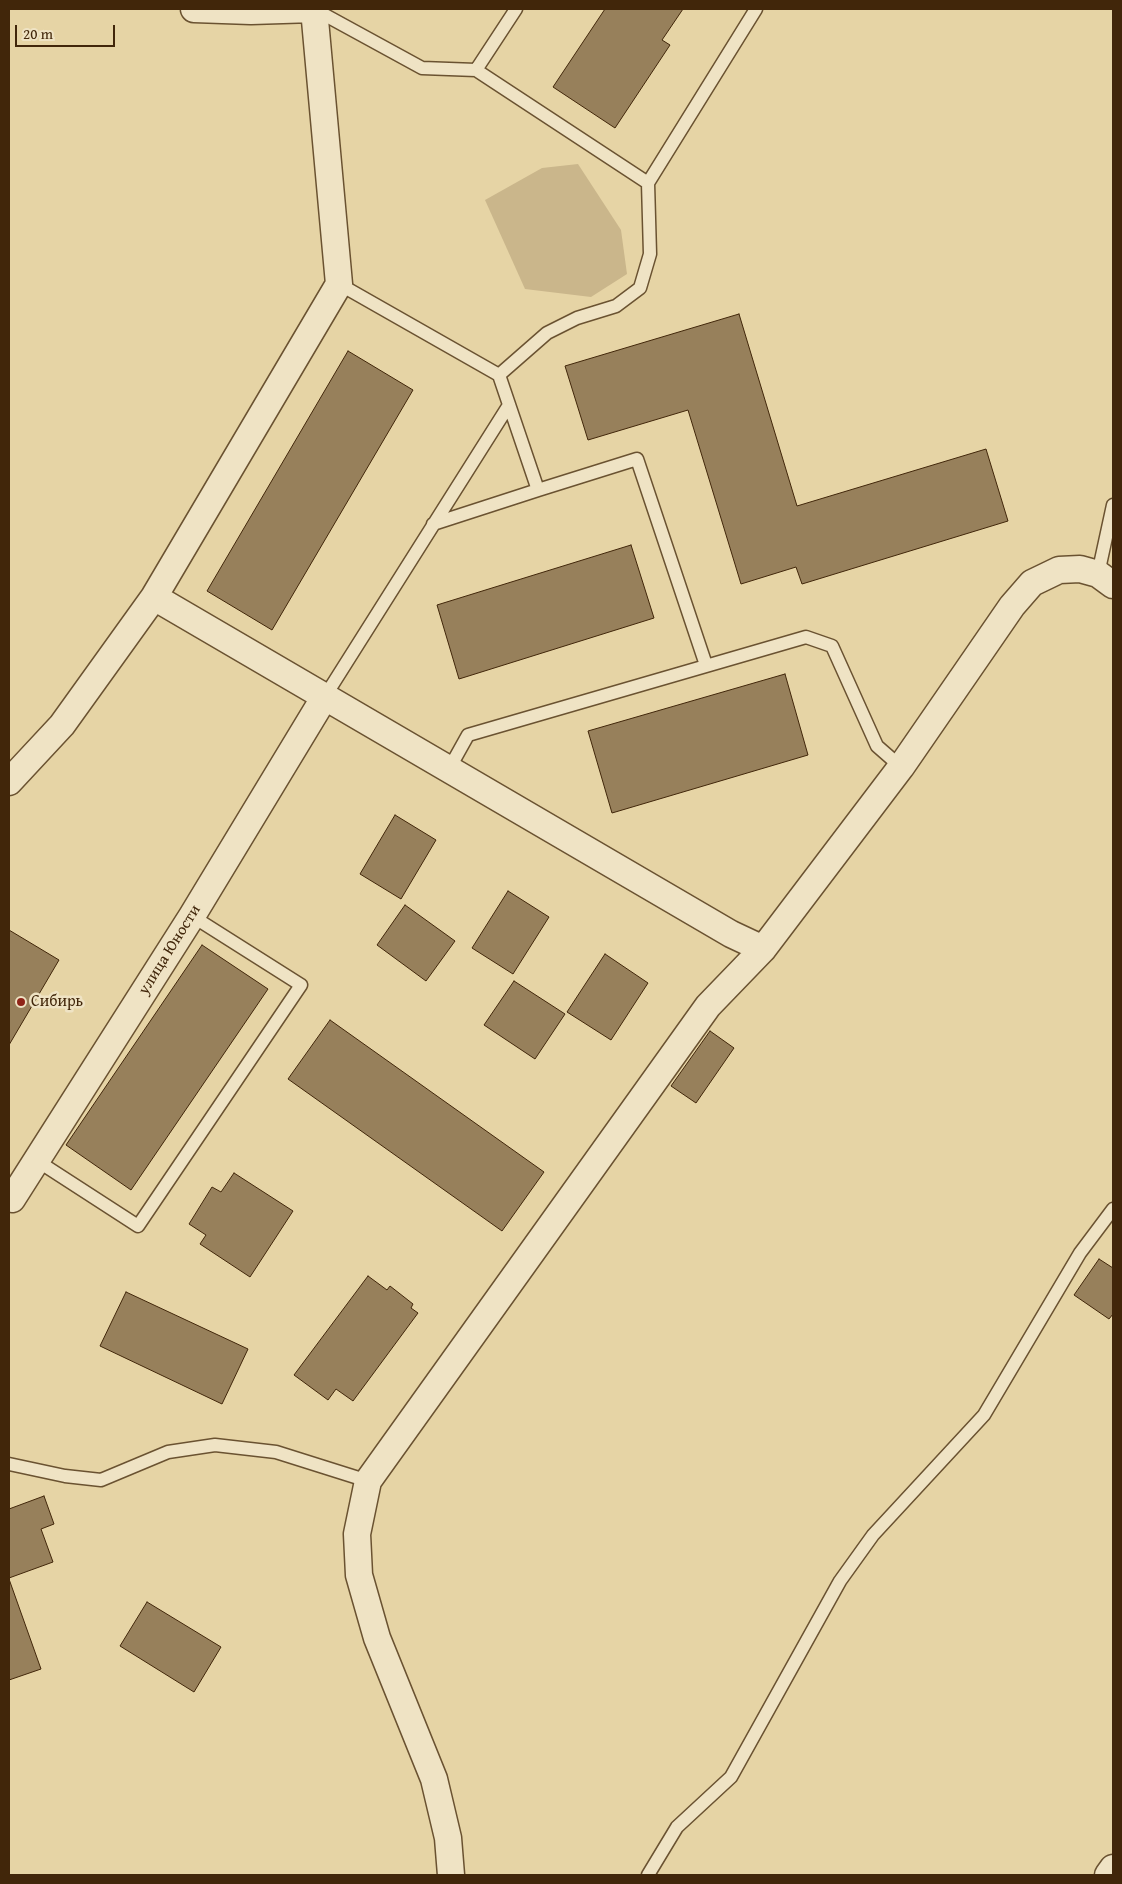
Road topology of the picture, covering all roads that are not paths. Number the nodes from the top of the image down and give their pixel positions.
1 (194, 9) edge
2 (314, 9) edge
3 (516, 9) edge
4 (756, 9) edge
5 (476, 70) junction
6 (648, 183) junction
7 (339, 284) junction
8 (499, 375) junction
9 (509, 405) junction
10 (538, 490) junction
11 (1113, 505) edge
12 (433, 524) junction
13 (1106, 580) edge
14 (154, 597) junction
15 (706, 665) junction
16 (324, 698) junction
17 (901, 767) junction
18 (448, 769) junction
19 (9, 782) edge
20 (192, 916) junction
21 (763, 949) junction
22 (36, 1160) junction
23 (12, 1200) dead end
24 (1113, 1209) edge
25 (9, 1464) edge
26 (368, 1481) junction
27 (1113, 1868) edge
28 (451, 1875) edge
29 (648, 1875) edge
30 (1108, 1875) edge

1 - 2 street
2 - 5 lane
2 - 7 street
3 - 5 lane
4 - 6 lane
5 - 6 lane
6 - 8 lane
7 - 8 lane
7 - 14 street
8 - 9 lane
9 - 10 lane
9 - 12 lane
10 - 12 lane
10 - 15 lane
11 - 13 lane
12 - 16 lane
13 - 17 street
14 - 16 street
14 - 19 street
15 - 17 lane
15 - 18 lane
16 - 18 street
16 - 20 street, улица Юности
17 - 21 street
18 - 21 street
20 - 22 street, улица Юности
20 - 22 lane
21 - 26 street
22 - 23 street, улица Юности
24 - 29 lane
25 - 26 lane
26 - 28 street
27 - 30 street

